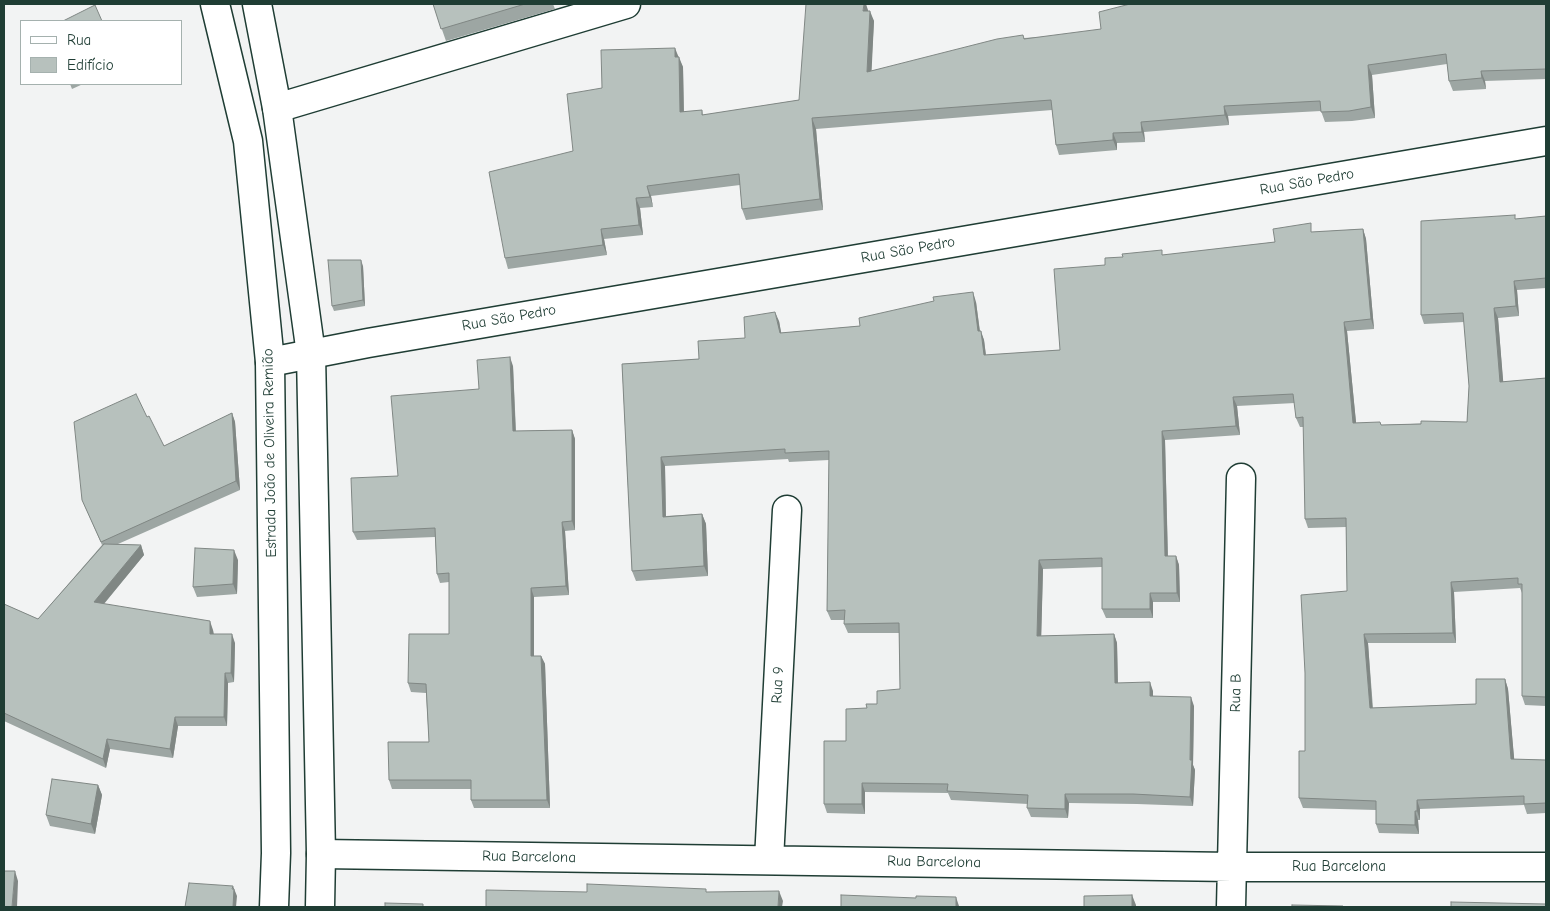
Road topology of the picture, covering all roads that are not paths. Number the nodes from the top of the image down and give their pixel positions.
1 (215, 4) edge
2 (257, 4) edge
3 (626, 4) edge
4 (277, 108) junction
5 (1546, 141) edge
6 (311, 354) junction
7 (270, 362) junction
8 (1241, 478) dead end
9 (787, 510) dead end
10 (322, 854) junction
11 (769, 860) junction
12 (1232, 867) junction
13 (1546, 867) edge
14 (274, 907) edge
15 (320, 907) edge
16 (1231, 907) edge

1 - 7 street, Estrada João de Oliveira Remião
2 - 4 street
3 - 4 street
4 - 6 street
5 - 6 street, Rua São Pedro
6 - 7 street, Rua São Pedro
6 - 10 street
7 - 14 street, Estrada João de Oliveira Remião
8 - 12 street, Rua B
9 - 11 street, Rua 9
10 - 11 street, Rua Barcelona
10 - 15 street
11 - 12 street, Rua Barcelona
12 - 13 street, Rua Barcelona
12 - 16 street, Rua B

